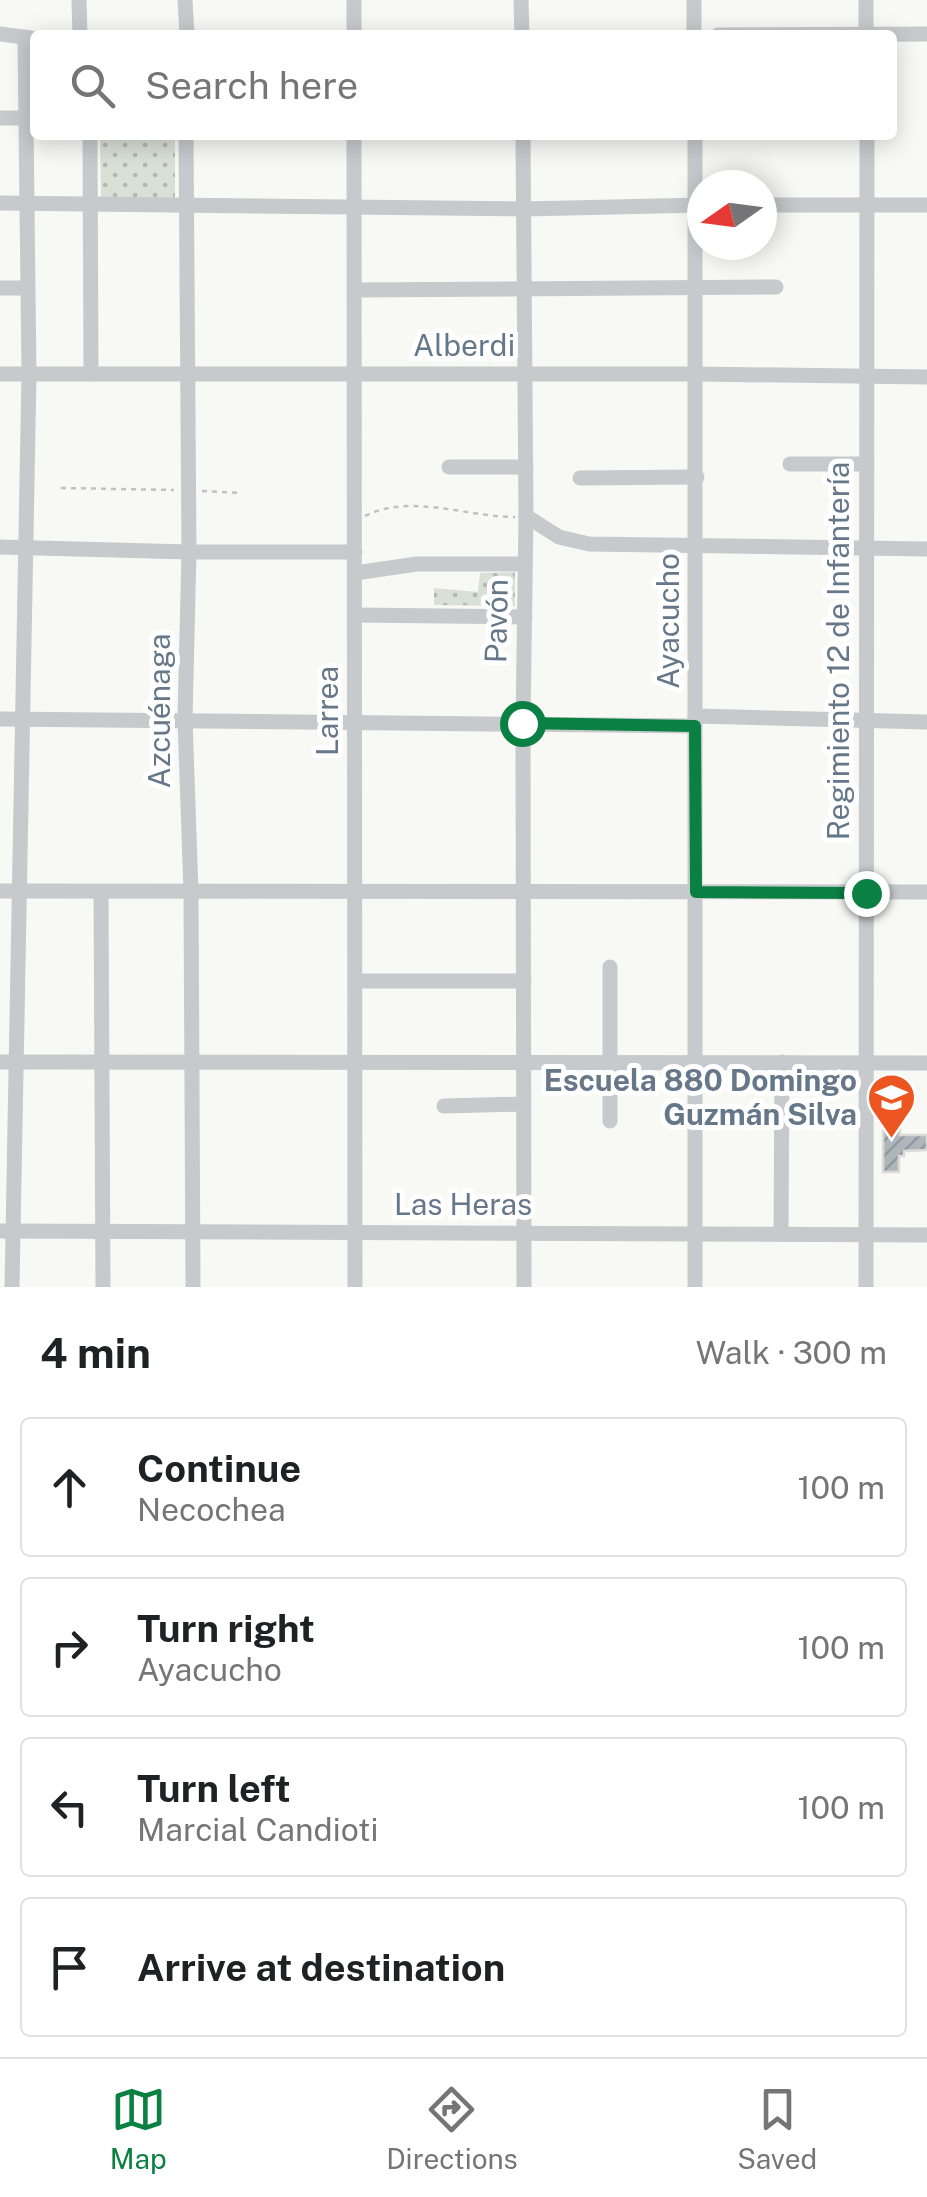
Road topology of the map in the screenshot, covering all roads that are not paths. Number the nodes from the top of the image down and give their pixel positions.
1 (79, 0) edge
2 (184, 0) edge
3 (354, 0) edge
4 (522, 0) edge
5 (694, 0) edge
6 (866, 0) edge
7 (80, 30) edge
8 (187, 30) edge
9 (354, 30) edge
10 (522, 30) edge
11 (694, 30) edge
12 (866, 30) edge
13 (0, 34) edge
14 (897, 34) edge
15 (927, 34) edge
16 (30, 38) edge
17 (0, 118) edge
18 (26, 118) junction
19 (90, 140) edge
20 (186, 140) edge
21 (354, 140) edge
22 (523, 140) edge
23 (695, 140) edge
24 (867, 140) edge
25 (697, 170) edge
26 (0, 203) edge
27 (26, 204) junction
28 (687, 205) edge
29 (777, 205) edge
30 (868, 205) junction
31 (927, 205) edge
32 (92, 206) junction
33 (186, 206) junction
34 (354, 208) junction
35 (524, 209) junction
36 (697, 260) edge
37 (776, 287) dead end
38 (0, 288) edge
39 (27, 288) junction
40 (696, 288) junction
41 (354, 290) junction
42 (523, 291) junction
43 (0, 374) edge
44 (29, 374) junction
45 (91, 374) junction
46 (188, 374) junction
47 (355, 374) junction
48 (524, 374) junction
49 (696, 374) junction
50 (867, 377) junction
51 (927, 377) edge
52 (790, 464) dead end
53 (866, 464) junction
54 (526, 466) junction
55 (449, 467) dead end
56 (580, 478) dead end
57 (697, 478) junction
58 (526, 516) junction
59 (697, 546) junction
60 (0, 547) edge
61 (26, 547) junction
62 (867, 548) junction
63 (927, 549) edge
64 (189, 552) junction
65 (355, 552) junction
66 (526, 564) junction
67 (355, 574) junction
68 (356, 615) junction
69 (524, 617) junction
70 (0, 719) edge
71 (23, 719) junction
72 (185, 719) junction
73 (356, 721) junction
74 (695, 721) junction
75 (867, 722) junction
76 (927, 722) edge
77 (522, 723) junction
78 (0, 891) edge
79 (19, 891) junction
80 (101, 892) junction
81 (191, 892) junction
82 (696, 892) junction
83 (927, 892) edge
84 (356, 893) junction
85 (523, 893) junction
86 (866, 893) junction
87 (610, 967) dead end
88 (356, 981) junction
89 (524, 981) junction
90 (8, 1062) edge
91 (102, 1062) junction
92 (193, 1062) junction
93 (524, 1062) junction
94 (610, 1062) junction
95 (694, 1062) junction
96 (782, 1062) junction
97 (927, 1062) edge
98 (866, 1063) junction
99 (356, 1064) junction
100 (524, 1104) junction
101 (444, 1106) dead end
102 (610, 1120) dead end
103 (6, 1231) edge
104 (103, 1232) junction
105 (524, 1232) junction
106 (193, 1233) junction
107 (356, 1233) junction
108 (695, 1233) junction
109 (781, 1234) junction
110 (865, 1235) junction
111 (927, 1235) edge
112 (12, 1287) edge
113 (103, 1287) edge
114 (193, 1287) edge
115 (355, 1287) edge
116 (524, 1287) edge
117 (695, 1287) edge
118 (866, 1287) edge

1 - 7 street
2 - 8 street
3 - 9 street
4 - 10 street
5 - 11 street
6 - 12 street
13 - 16 street
14 - 15 street
16 - 18 street
17 - 18 street
18 - 27 street
19 - 32 street
20 - 33 street, Azcuénaga
21 - 34 street, Larrea
22 - 35 street, Pavón
23 - 25 street, Ayacucho
24 - 30 street, Regimiento 12 de Infantería
26 - 27 street
27 - 32 street
27 - 39 street
28 - 35 street
29 - 30 street
30 - 31 street
30 - 50 street, Regimiento 12 de Infantería
32 - 33 street
32 - 45 street
33 - 34 street
33 - 46 street, Azcuénaga
34 - 35 street
34 - 41 street, Larrea
35 - 42 street, Pavón
36 - 40 street, Ayacucho
37 - 40 street
38 - 39 street
39 - 44 street
40 - 42 street
40 - 49 street, Ayacucho
41 - 42 street
41 - 47 street, Larrea
42 - 48 street, Pavón
43 - 44 street, Alberdi
44 - 45 street, Alberdi
44 - 61 street
45 - 46 street, Alberdi
46 - 47 street, Alberdi
46 - 64 street, Azcuénaga
47 - 48 street, Alberdi
47 - 65 street, Larrea
48 - 49 street, Alberdi
48 - 54 street, Pavón
49 - 50 street, Alberdi
49 - 57 street, Ayacucho
50 - 51 street, Alberdi
50 - 53 street, Regimiento 12 de Infantería
52 - 53 street
53 - 62 street, Regimiento 12 de Infantería
54 - 55 street
54 - 58 street, Pavón
56 - 57 street
57 - 59 street, Ayacucho
58 - 59 street
58 - 66 street, Pavón
59 - 62 street
59 - 74 street, Ayacucho
60 - 61 street
61 - 64 street
61 - 71 street
62 - 63 street
62 - 75 street, Regimiento 12 de Infantería
64 - 65 street
64 - 72 street, Azcuénaga
65 - 67 street, Larrea
66 - 67 street
66 - 69 street, Pavón
67 - 68 street, Larrea
68 - 69 street
68 - 73 street, Larrea
69 - 77 street, Pavón
70 - 71 street
71 - 72 street
71 - 79 street
72 - 73 street
72 - 81 street, Azcuénaga
73 - 77 street
73 - 84 street, Larrea
74 - 75 street
74 - 77 street
74 - 82 street, Ayacucho
75 - 76 street
75 - 86 street, Regimiento 12 de Infantería
77 - 85 street, Pavón
78 - 79 street
79 - 80 street
79 - 90 street
80 - 81 street
80 - 91 street
81 - 84 street
81 - 92 street, Azcuénaga
82 - 85 street
82 - 86 street
82 - 95 street, Ayacucho
83 - 86 street
84 - 85 street
84 - 88 street, Larrea
85 - 89 street, Pavón
86 - 98 street, Regimiento 12 de Infantería
87 - 94 street
88 - 89 street
88 - 99 street, Larrea
89 - 93 street, Pavón
90 - 91 street
90 - 103 street
91 - 92 street
91 - 104 street
92 - 99 street
92 - 106 street, Azcuénaga
93 - 94 street
93 - 99 street
93 - 100 street, Pavón
94 - 95 street
94 - 102 street
95 - 96 street
95 - 108 street, Ayacucho
96 - 98 street
96 - 109 street
97 - 98 street
98 - 110 street, Regimiento 12 de Infantería
99 - 107 street, Larrea
100 - 101 street
100 - 105 street, Pavón
103 - 104 street, Las Heras
103 - 112 street
104 - 106 street, Las Heras
104 - 113 street
105 - 107 street, Las Heras
105 - 108 street, Las Heras
105 - 116 street, Pavón
106 - 107 street, Las Heras
106 - 114 street, Azcuénaga
107 - 115 street, Larrea
108 - 109 street, Las Heras
108 - 117 street, Ayacucho
109 - 110 street, Las Heras
110 - 111 street, Las Heras
110 - 118 street, Regimiento 12 de Infantería

